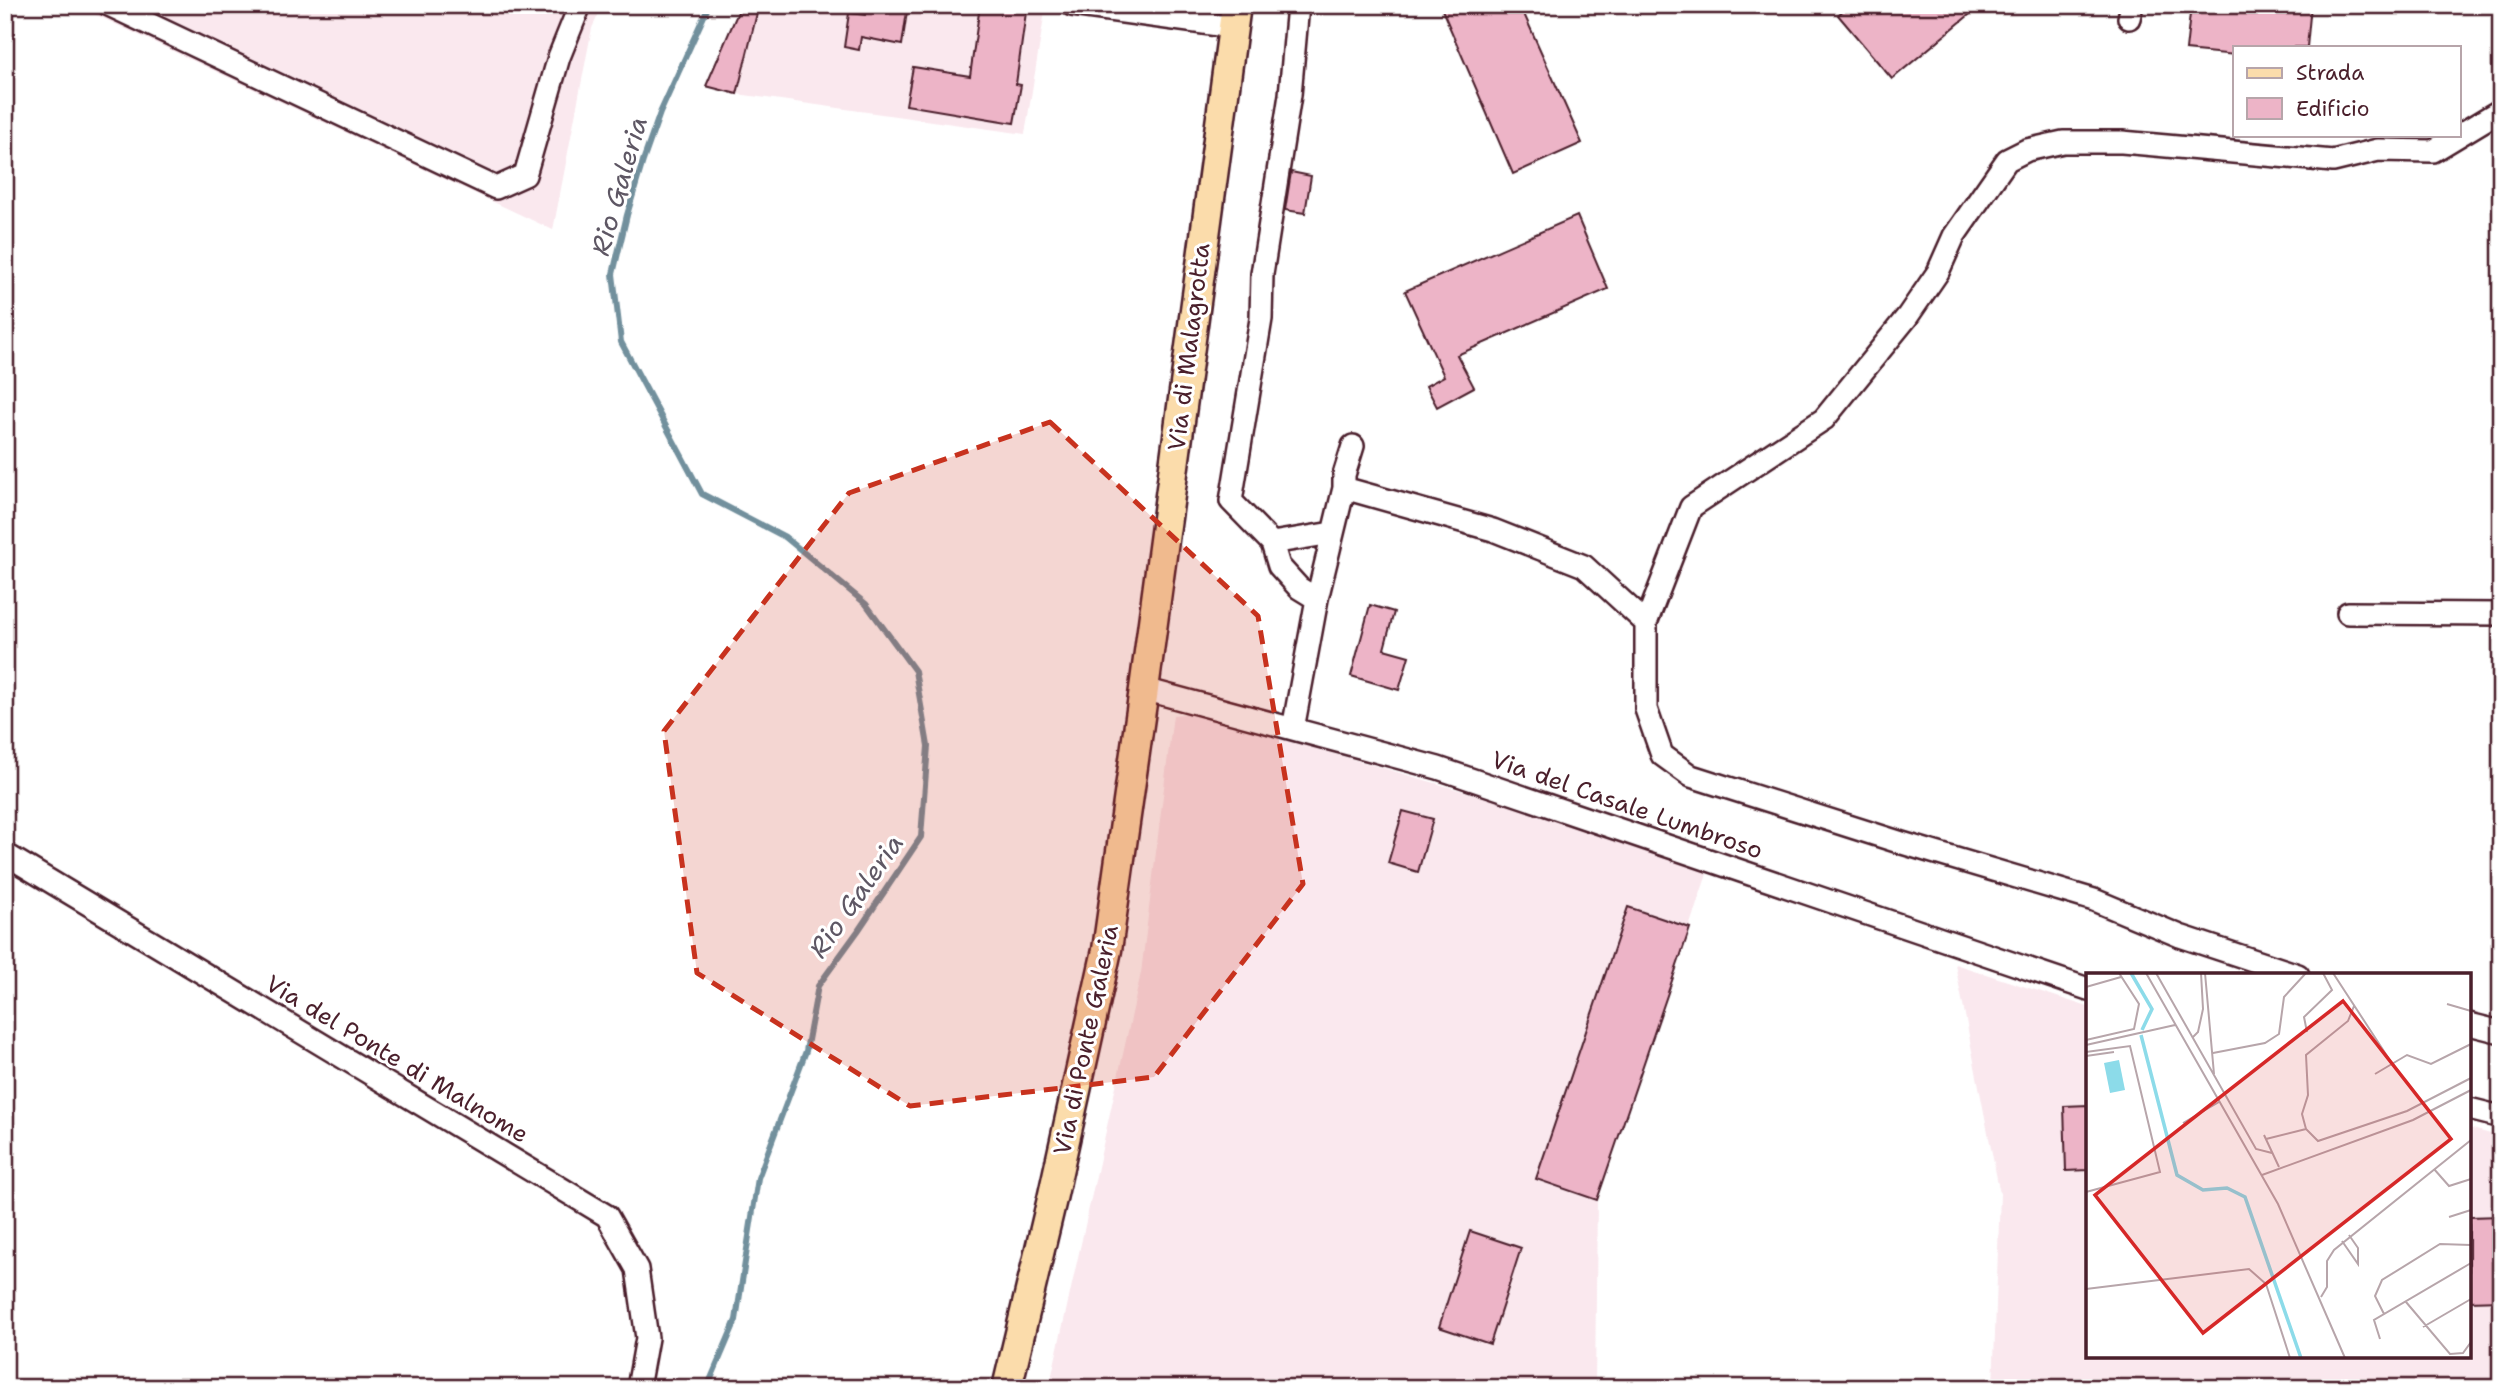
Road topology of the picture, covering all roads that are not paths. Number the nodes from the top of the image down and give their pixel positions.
1 (109, 5) edge
2 (580, 5) edge
3 (1072, 5) edge
4 (1298, 5) edge
5 (1234, 16) edge
6 (2501, 110) edge
7 (2460, 135) edge
8 (2458, 136) edge
9 (1353, 446) dead end
10 (1344, 488) junction
11 (1332, 533) junction
12 (1272, 543) junction
13 (1317, 599) junction
14 (2348, 613) dead end
15 (2501, 614) edge
16 (1646, 623) junction
17 (1144, 689) junction
18 (1293, 729) junction
19 (5, 854) edge
20 (2292, 973) edge
21 (2086, 988) edge
22 (2471, 1024) edge
23 (2501, 1032) edge
24 (2471, 1110) edge
25 (2501, 1117) edge
26 (638, 1388) edge
27 (1007, 1388) edge

1 - 2 street
3 - 5 street
4 - 12 street
5 - 17 main road, Via di Malagrotta
6 - 7 street
8 - 16 street
9 - 10 street
10 - 11 street
10 - 16 street
11 - 12 street
11 - 13 street
12 - 13 street
13 - 18 street
14 - 15 street
16 - 20 street
17 - 18 street, Via del Casale Lumbroso
17 - 27 main road, Via di Ponte Galeria
18 - 21 street, Via del Casale Lumbroso
19 - 26 street, Via del Ponte di Malnome
22 - 23 street
24 - 25 street

